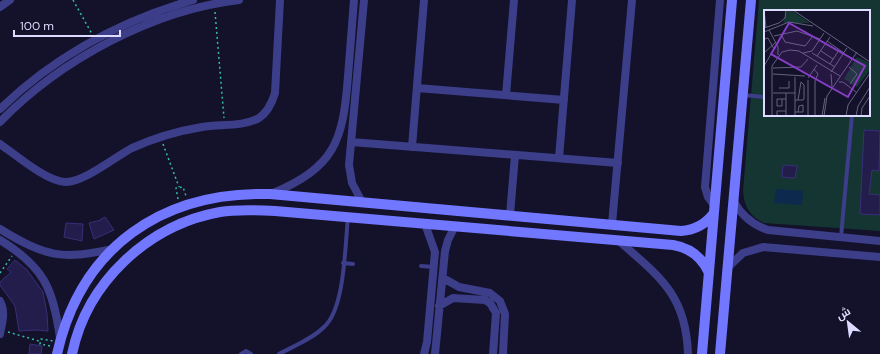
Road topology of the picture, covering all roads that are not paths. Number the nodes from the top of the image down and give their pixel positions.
1 (10, 0) edge
2 (193, 0) edge
3 (239, 0) edge
4 (280, 0) edge
5 (354, 0) edge
6 (364, 0) edge
7 (424, 0) edge
8 (514, 0) edge
9 (572, 0) edge
10 (632, 0) edge
11 (720, 0) edge
12 (732, 0) edge
13 (751, 0) edge
14 (0, 7) edge
15 (163, 9) junction
16 (166, 19) junction
17 (416, 88) junction
18 (506, 95) junction
19 (742, 95) junction
20 (764, 97) edge
21 (564, 100) junction
22 (0, 109) edge
23 (852, 116) edge
24 (0, 122) edge
25 (351, 142) junction
26 (0, 144) edge
27 (412, 147) junction
28 (719, 154) junction
29 (515, 155) junction
30 (738, 156) junction
31 (559, 158) junction
32 (618, 163) junction
33 (270, 194) junction
34 (218, 197) junction
35 (362, 202) junction
36 (734, 202) junction
37 (715, 210) junction
38 (221, 212) junction
39 (479, 212) junction
40 (510, 215) junction
41 (348, 217) junction
42 (425, 224) junction
43 (612, 224) junction
44 (455, 226) junction
45 (477, 228) junction
46 (0, 229) edge
47 (665, 230) junction
48 (841, 236) junction
49 (0, 240) edge
50 (880, 240) edge
51 (619, 241) junction
52 (663, 244) junction
53 (113, 249) junction
54 (38, 250) junction
55 (880, 257) edge
56 (30, 262) junction
57 (343, 263) junction
58 (353, 264) dead end
59 (421, 266) dead end
60 (434, 267) junction
61 (727, 268) junction
62 (709, 273) junction
63 (443, 278) junction
64 (0, 301) edge
65 (439, 306) junction
66 (0, 332) edge
67 (58, 346) edge
68 (72, 354) edge
69 (241, 354) edge
70 (251, 354) edge
71 (279, 354) edge
72 (424, 354) edge
73 (435, 354) edge
74 (493, 354) edge
75 (503, 354) edge
76 (688, 354) edge
77 (702, 354) edge
78 (720, 354) edge

1 - 14 street
2 - 15 street
3 - 16 street
4 - 26 street
5 - 33 street
6 - 25 street
7 - 17 street
8 - 18 street
9 - 21 street
10 - 32 street
11 - 37 street
12 - 28 street
13 - 19 street
15 - 16 street
15 - 22 street
16 - 24 street
17 - 18 street
17 - 27 street
18 - 21 street
19 - 20 lane
19 - 30 street
21 - 31 street
23 - 48 lane
25 - 27 street
25 - 35 street
27 - 29 street
28 - 30 street
28 - 37 street
29 - 31 street
29 - 40 street
30 - 36 street
31 - 32 street
32 - 43 street
33 - 34 street
33 - 35 street
34 - 38 street
34 - 53 street
35 - 39 street
36 - 48 street
36 - 61 street
37 - 47 street
37 - 62 street
38 - 41 street
38 - 68 street
39 - 40 street
39 - 45 street
40 - 43 street
41 - 42 street
41 - 57 lane
42 - 44 street
42 - 60 street
43 - 47 street
44 - 45 street
44 - 63 street
45 - 51 street
46 - 54 street
47 - 52 street
48 - 50 street
49 - 56 street
51 - 52 street
51 - 76 street
52 - 62 street
53 - 54 street
53 - 67 street
54 - 56 street
55 - 61 street
56 - 67 street
57 - 58 lane
57 - 71 lane
59 - 60 lane
60 - 72 street
61 - 78 street
62 - 77 street
63 - 65 street
63 - 75 street
64 - 66 street
65 - 73 street
65 - 74 street
69 - 70 lane

